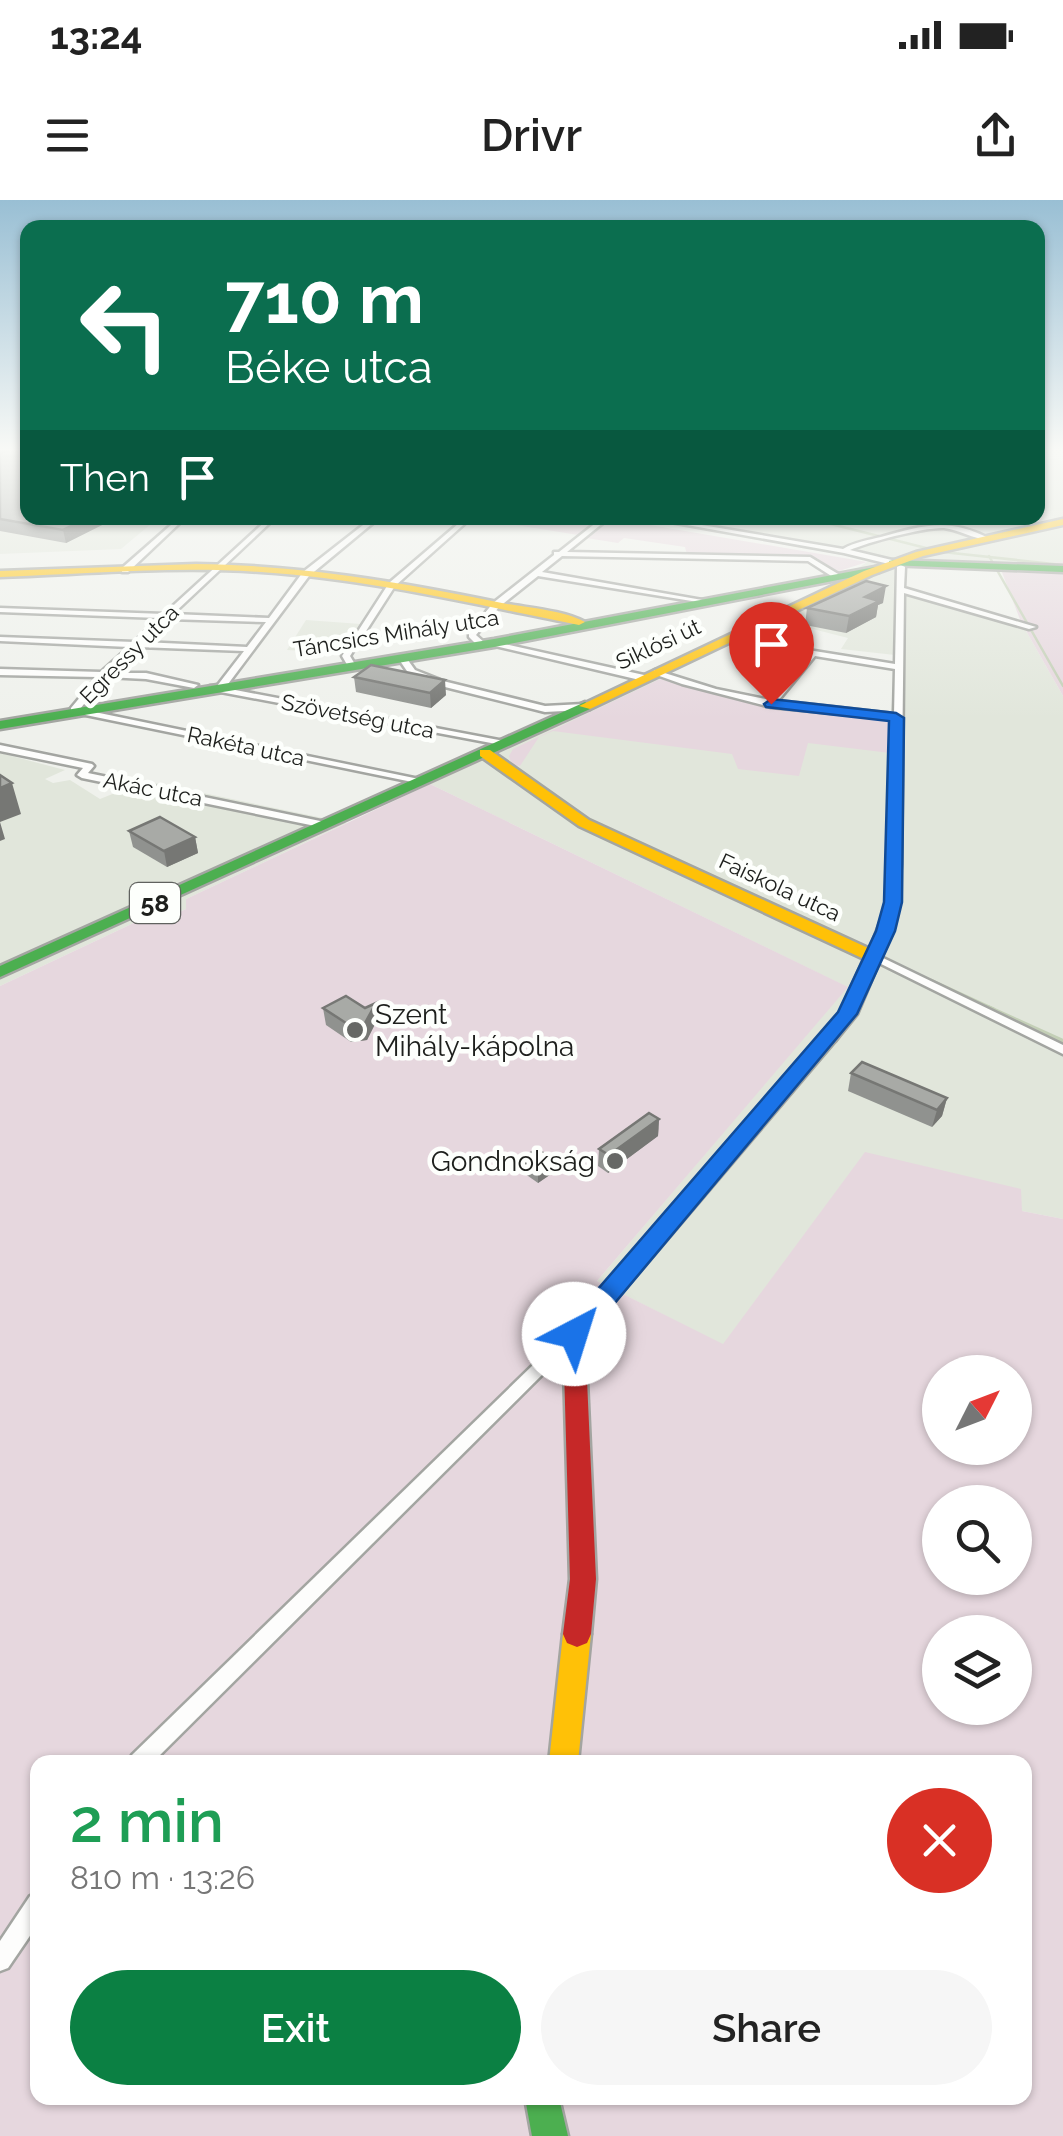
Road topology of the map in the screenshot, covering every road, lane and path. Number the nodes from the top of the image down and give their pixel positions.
1 (160, 538) edge
2 (249, 538) edge
3 (351, 538) edge
4 (445, 538) edge
5 (579, 538) edge
6 (770, 538) edge
7 (875, 538) edge
8 (988, 539) edge
9 (935, 550) junction
10 (844, 551) junction
11 (558, 554) junction
12 (889, 566) junction
13 (217, 567) junction
14 (967, 568) junction
15 (125, 570) junction
16 (1063, 570) edge
17 (534, 573) junction
18 (0, 574) edge
19 (306, 574) junction
20 (840, 582) junction
21 (392, 585) junction
22 (900, 589) junction
23 (704, 601) junction
24 (496, 605) junction
25 (0, 610) edge
26 (165, 616) junction
27 (268, 620) junction
28 (565, 623) junction
29 (1029, 626) dead end
30 (739, 634) junction
31 (0, 639) edge
32 (136, 644) junction
33 (488, 644) junction
34 (246, 649) junction
35 (812, 654) junction
36 (402, 658) junction
37 (352, 666) junction
38 (898, 666) junction
39 (0, 672) edge
40 (104, 674) junction
41 (650, 676) junction
42 (209, 687) junction
43 (519, 702) junction
44 (771, 704) junction
45 (583, 707) junction
46 (74, 710) junction
47 (896, 718) junction
48 (0, 725) edge
49 (545, 725) junction
50 (0, 748) edge
51 (494, 749) junction
52 (454, 767) junction
53 (504, 767) junction
54 (419, 782) junction
55 (324, 825) junction
56 (873, 958) junction
57 (0, 972) edge
58 (1063, 1050) edge
59 (574, 1334) junction
60 (145, 1755) edge
61 (564, 1755) edge
62 (30, 1916) edge
63 (0, 1960) edge
64 (543, 2105) edge
65 (550, 2136) edge

1 - 15 street
2 - 13 street, Egressy utca
3 - 19 street
4 - 21 street
5 - 11 street
6 - 10 street
7 - 10 street
8 - 9 street, Siklósi út / 58
9 - 12 street, Siklósi út / 58
9 - 14 street
10 - 12 street
11 - 17 street
11 - 20 street
12 - 14 street
12 - 20 street, Siklósi út / 58
12 - 22 street
13 - 15 street
13 - 19 street
13 - 26 street, Egressy utca
14 - 16 street
15 - 18 street
17 - 23 street
17 - 24 street
19 - 21 street
19 - 27 street
20 - 23 street
20 - 30 street, Siklósi út / 58
21 - 24 street
21 - 37 street
22 - 29 street
22 - 38 street
23 - 28 street
24 - 28 street
24 - 33 street
25 - 26 street
26 - 27 street
26 - 32 street, Egressy utca
27 - 34 street
28 - 33 street, Táncsics Mihály utca
30 - 35 street
30 - 41 street, Siklósi út / 58
31 - 32 street
32 - 34 street
32 - 40 street, Egressy utca
33 - 36 street, Táncsics Mihály utca
33 - 41 street
34 - 42 street
35 - 38 street
35 - 44 street
36 - 37 street, Táncsics Mihály utca
36 - 43 street
37 - 42 street, Táncsics Mihály utca
38 - 47 street
39 - 40 street, Szövetség utca
40 - 42 street, Szövetség utca
40 - 46 street, Egressy utca
41 - 44 street
41 - 45 street, Siklósi út / 58
42 - 46 street, Táncsics Mihály utca
42 - 51 street, Szövetség utca
43 - 45 street
43 - 49 street
44 - 47 street
45 - 49 street, Siklósi út / 58
46 - 48 street, Táncsics Mihály utca
46 - 54 street, Rakéta utca
47 - 56 street
49 - 51 street, Siklósi út / 58
50 - 55 street, Akác utca
51 - 52 street, 58
51 - 53 street
52 - 53 street
52 - 54 street, 58
53 - 56 street, Faiskola utca
54 - 55 street, 58
55 - 57 street, 58
56 - 58 street, Faiskola utca
56 - 59 street
59 - 60 street
59 - 61 street
62 - 63 street
64 - 65 street

